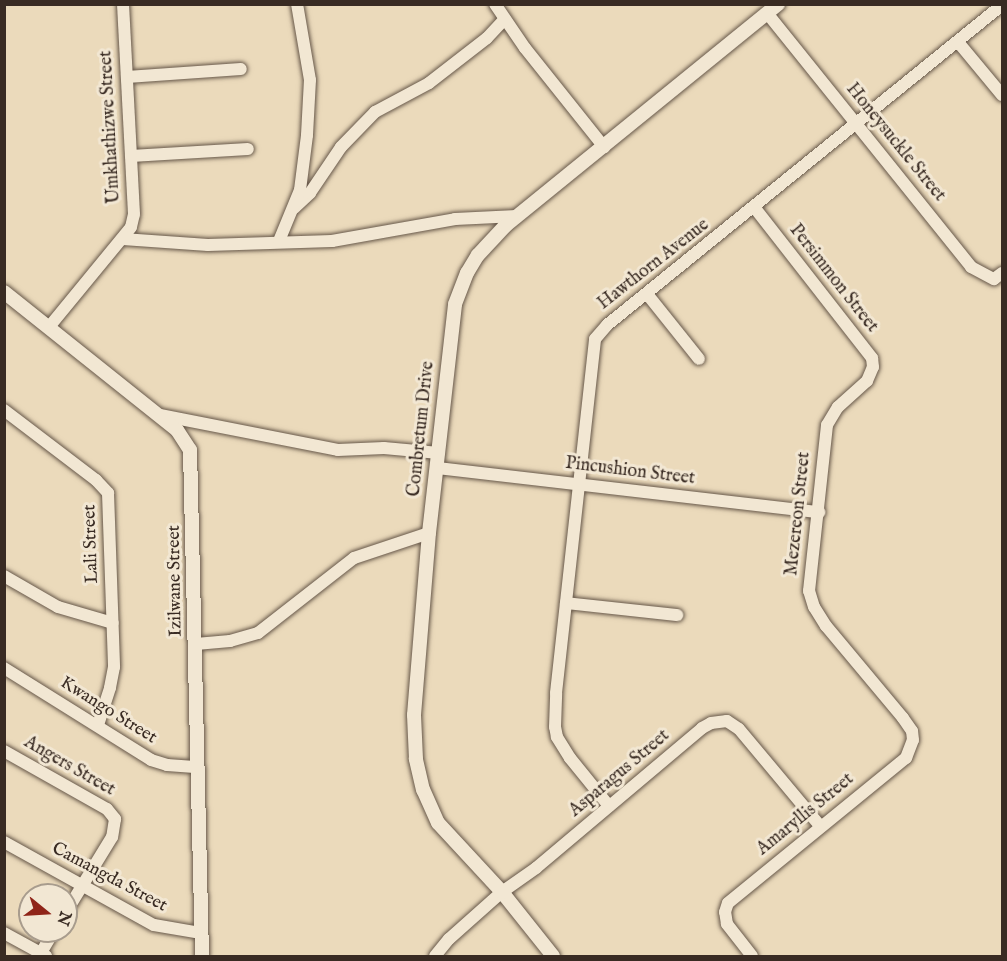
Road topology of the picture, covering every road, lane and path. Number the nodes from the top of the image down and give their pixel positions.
1 (123, 4) edge
2 (302, 4) edge
3 (495, 4) edge
4 (297, 5) edge
5 (1002, 5) edge
6 (772, 9) edge
7 (505, 19) junction
8 (958, 42) junction
9 (240, 69) dead end
10 (127, 77) junction
11 (1002, 95) edge
12 (856, 124) junction
13 (604, 147) junction
14 (248, 149) dead end
15 (131, 156) junction
16 (294, 207) junction
17 (755, 208) junction
18 (517, 216) junction
19 (123, 240) junction
20 (279, 241) junction
21 (1002, 273) edge
22 (4, 292) edge
23 (647, 294) junction
24 (49, 327) junction
25 (699, 359) dead end
26 (871, 375) joint
27 (4, 410) edge
28 (160, 415) junction
29 (439, 453) junction
30 (437, 468) junction
31 (578, 485) junction
32 (819, 512) junction
33 (429, 533) junction
34 (4, 576) edge
35 (566, 603) junction
36 (677, 615) dead end
37 (113, 623) junction
38 (196, 644) junction
39 (4, 668) edge
40 (98, 725) junction
41 (912, 748) joint
42 (4, 751) edge
43 (198, 767) junction
44 (609, 806) junction
45 (820, 826) junction
46 (4, 842) edge
47 (82, 885) junction
48 (78, 892) edge
49 (502, 892) junction
50 (4, 933) edge
51 (201, 933) junction
52 (42, 956) edge
53 (202, 957) edge
54 (435, 957) edge
55 (553, 957) edge
56 (752, 957) edge

1 - 10 street, Umkhathizwe Street
2 - 4 street
3 - 7 street
4 - 16 street
5 - 8 street, Hawthorn Avenue
6 - 12 street, Honeysuckle Street
6 - 13 street, Combretum Drive
7 - 13 street
7 - 16 street
8 - 11 street
8 - 12 street, Hawthorn Avenue
9 - 10 street
10 - 15 street, Umkhathizwe Street
12 - 17 street, Hawthorn Avenue
12 - 21 street, Honeysuckle Street
13 - 18 street, Combretum Drive
14 - 15 street
15 - 19 street, Umkhathizwe Street
16 - 20 street
17 - 23 street, Hawthorn Avenue
17 - 26 street, Persimmon Street
18 - 20 street
18 - 29 street, Combretum Drive
19 - 20 street
19 - 24 street, Umkhathizwe Street
22 - 24 street, Izilwane Street
23 - 25 street
23 - 31 street, Hawthorn Avenue
24 - 28 street, Izilwane Street
26 - 32 street, Mezereon Street
27 - 37 street, Lali Street
28 - 29 street
28 - 38 street, Izilwane Street
29 - 30 street, Combretum Drive
30 - 31 street, Pincushion Street
30 - 33 street, Combretum Drive
31 - 32 street, Pincushion Street
31 - 35 street, Hawthorn Avenue
32 - 41 street, Mezereon Street
33 - 38 street
33 - 49 street, Combretum Drive
34 - 37 street
35 - 36 street
35 - 44 street, Hawthorn Avenue
37 - 40 street, Lali Street
38 - 43 street, Izilwane Street
39 - 40 street, Kwango Street
40 - 43 street, Kwango Street
41 - 45 street, Amaryllis Street
42 - 47 street, Angers Street
43 - 51 street, Izilwane Street
44 - 45 street, Asparagus Street
44 - 49 street, Asparagus Street
45 - 56 street, Amaryllis Street
46 - 47 street, Camangda Street
47 - 48 street, Angers Street
47 - 51 street, Camangda Street
49 - 54 street, Asparagus Street
49 - 55 street, Combretum Drive
50 - 52 street
51 - 53 street, Izilwane Street

